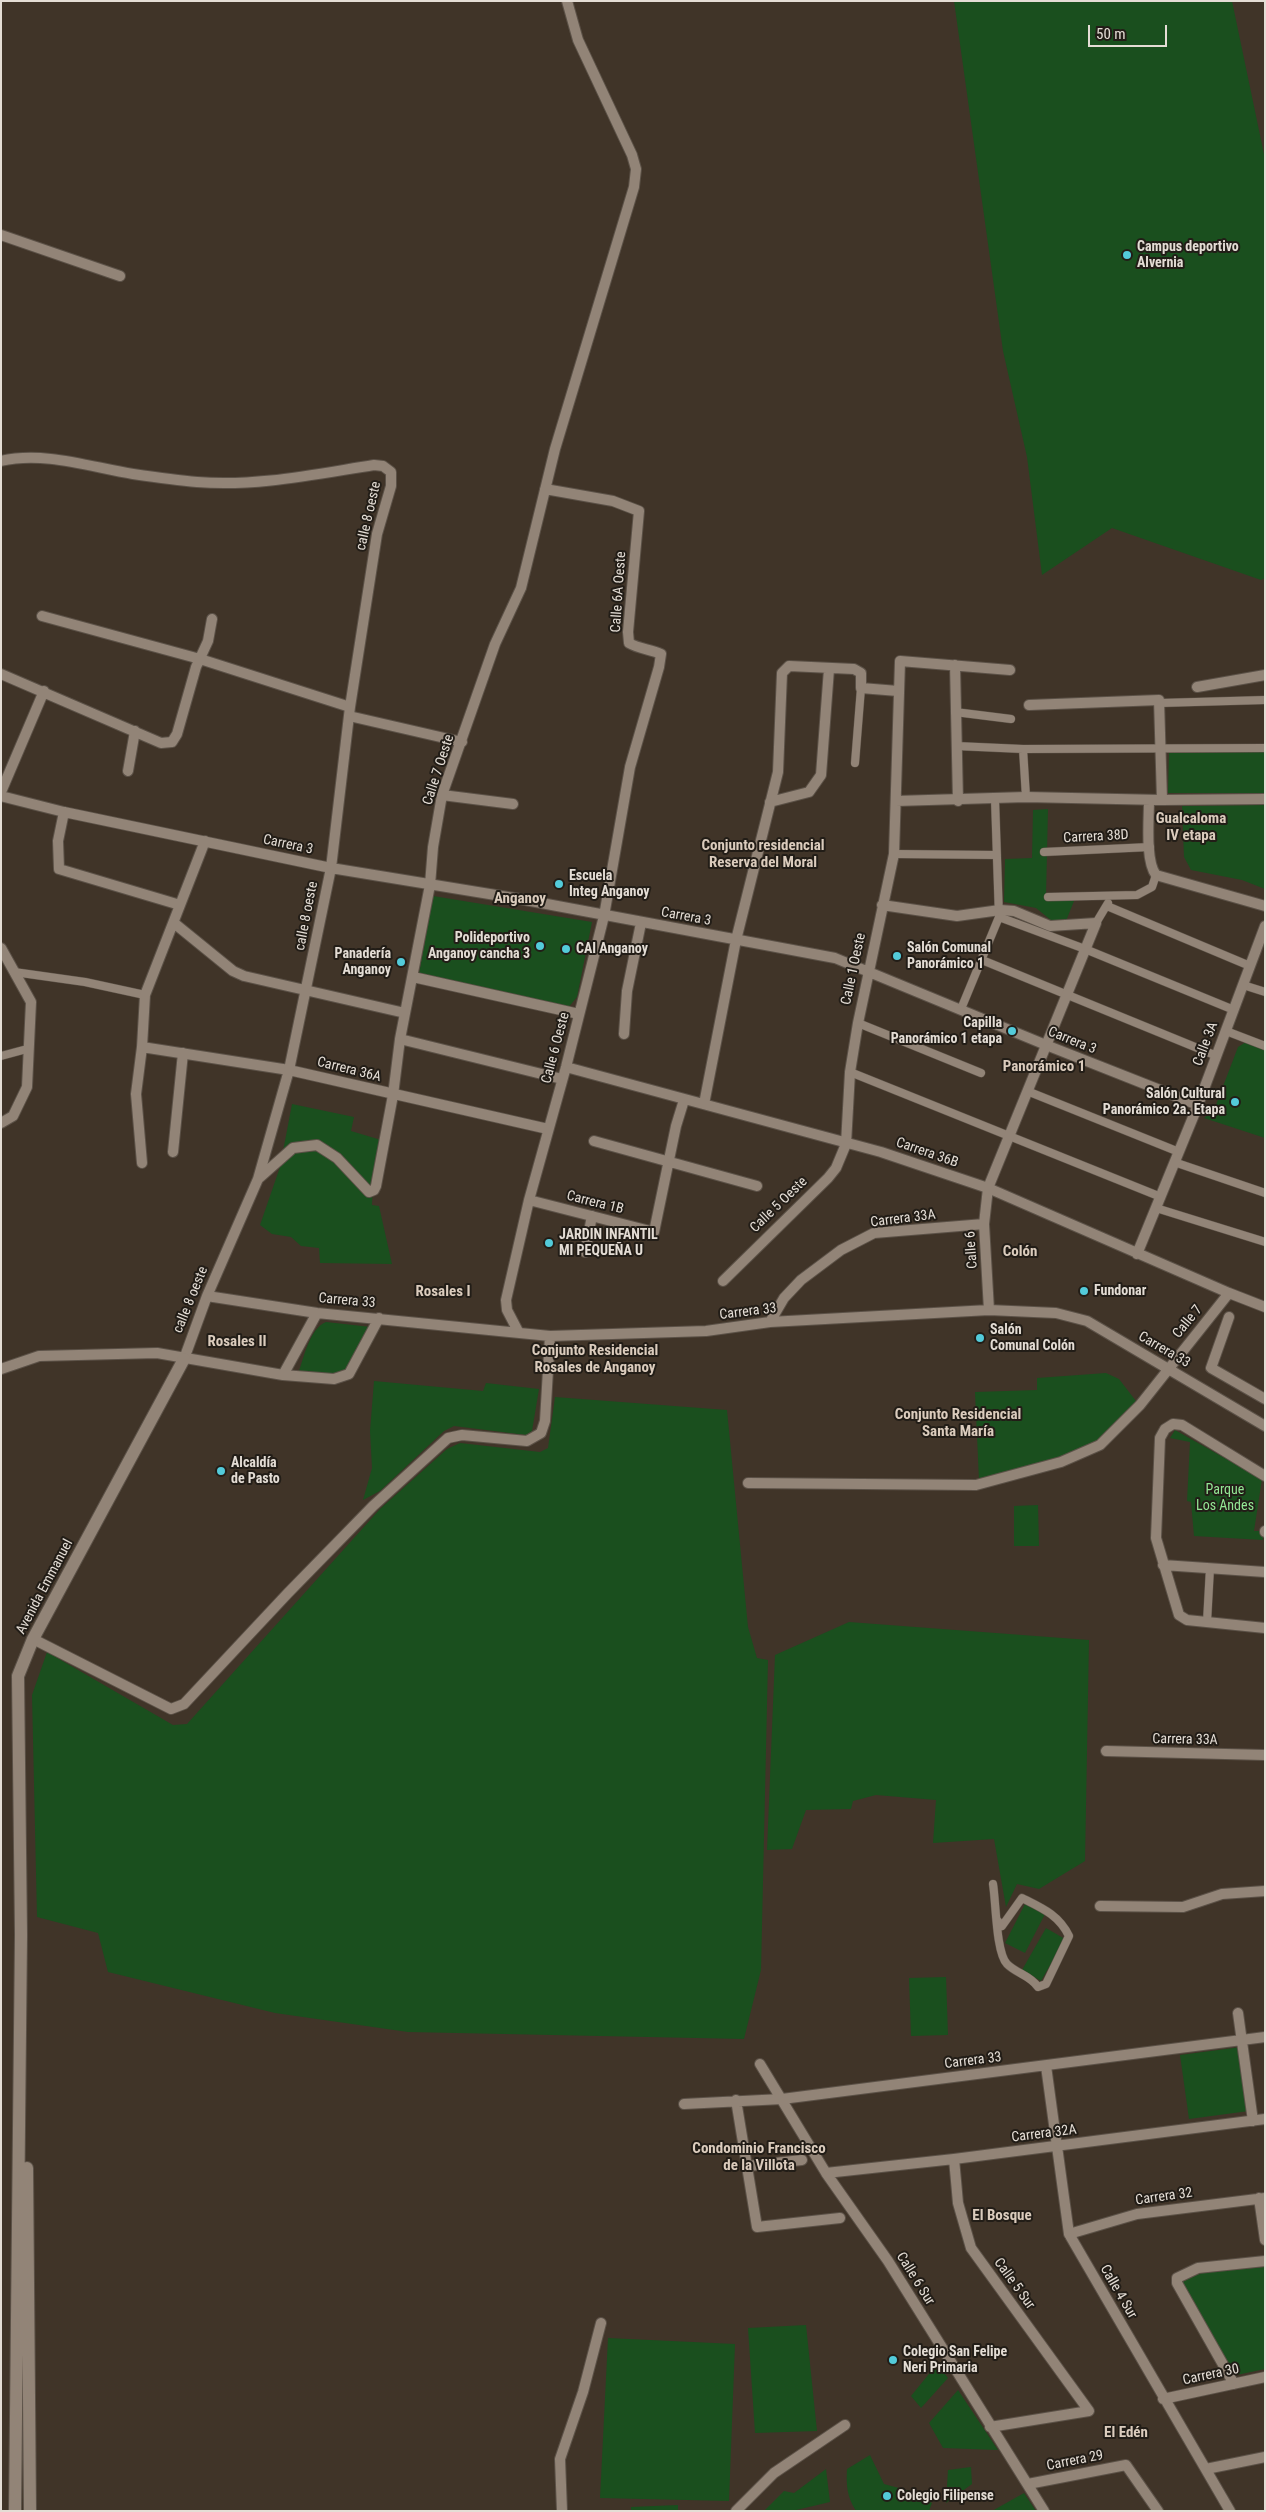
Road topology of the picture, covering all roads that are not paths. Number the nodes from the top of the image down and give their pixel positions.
1 (567, 1) edge
2 (1, 235) edge
3 (120, 276) dead end
4 (1, 461) edge
5 (545, 489) junction
6 (42, 616) dead end
7 (212, 619) dead end
8 (200, 658) junction
9 (955, 665) junction
10 (829, 669) junction
11 (1010, 670) dead end
12 (1, 674) edge
13 (1265, 675) edge
14 (1197, 687) dead end
15 (861, 688) junction
16 (44, 691) junction
17 (898, 691) junction
18 (1265, 700) edge
19 (1160, 703) junction
20 (1029, 705) dead end
21 (350, 711) junction
22 (955, 712) junction
23 (1011, 719) dead end
24 (135, 731) junction
25 (462, 742) junction
26 (956, 746) junction
27 (1160, 747) junction
28 (1265, 748) edge
29 (1023, 749) junction
30 (856, 763) dead end
31 (630, 767) joint
32 (128, 771) dead end
33 (1, 794) edge
34 (442, 795) junction
35 (1026, 797) junction
36 (995, 799) junction
37 (1265, 799) edge
38 (958, 800) junction
39 (1150, 800) junction
40 (1162, 800) junction
41 (896, 801) junction
42 (770, 802) junction
43 (513, 804) dead end
44 (64, 812) junction
45 (205, 841) junction
46 (1150, 847) junction
47 (1044, 852) dead end
48 (894, 854) junction
49 (997, 855) junction
50 (330, 868) junction
51 (1156, 876) junction
52 (430, 885) junction
53 (1113, 896) junction
54 (1048, 897) dead end
55 (882, 905) junction
56 (180, 906) junction
57 (1107, 906) junction
58 (1265, 906) edge
59 (999, 914) junction
60 (604, 916) junction
61 (1096, 922) junction
62 (174, 923) junction
63 (641, 923) junction
64 (1264, 932) edge
65 (736, 940) junction
66 (1, 948) edge
67 (1085, 948) junction
68 (982, 960) junction
69 (1250, 966) junction
70 (868, 970) junction
71 (14, 972) junction
72 (413, 977) junction
73 (1243, 985) junction
74 (306, 991) junction
75 (1265, 992) edge
76 (1066, 994) junction
77 (145, 995) junction
78 (961, 1009) junction
79 (1234, 1010) junction
80 (405, 1013) junction
81 (579, 1014) junction
82 (858, 1023) junction
83 (1226, 1031) junction
84 (624, 1034) dead end
85 (400, 1039) junction
86 (1046, 1045) junction
87 (1265, 1046) edge
88 (142, 1047) junction
89 (27, 1049) junction
90 (183, 1054) junction
91 (1, 1056) edge
92 (1217, 1056) junction
93 (566, 1067) junction
94 (289, 1070) junction
95 (850, 1072) junction
96 (981, 1073) dead end
97 (562, 1079) junction
98 (1027, 1091) junction
99 (393, 1095) junction
100 (684, 1100) junction
101 (704, 1104) junction
102 (1198, 1104) junction
103 (1, 1124) edge
104 (548, 1130) junction
105 (1009, 1137) junction
106 (594, 1141) dead end
107 (846, 1144) junction
108 (172, 1152) dead end
109 (1179, 1152) junction
110 (669, 1161) junction
111 (1174, 1162) junction
112 (142, 1163) dead end
113 (258, 1179) junction
114 (757, 1186) dead end
115 (988, 1188) junction
116 (1265, 1193) edge
117 (1160, 1197) junction
118 (529, 1200) junction
119 (1156, 1208) junction
120 (592, 1216) junction
121 (984, 1224) junction
122 (1265, 1242) edge
123 (585, 1252) dead end
124 (1137, 1254) junction
125 (723, 1281) dead end
126 (1229, 1293) junction
127 (207, 1296) junction
128 (1265, 1307) edge
129 (989, 1310) junction
130 (317, 1313) junction
131 (1229, 1317) dead end
132 (379, 1318) junction
133 (770, 1322) junction
134 (518, 1333) junction
135 (550, 1336) junction
136 (187, 1359) junction
137 (1169, 1368) junction
138 (1, 1369) edge
139 (282, 1375) junction
140 (1265, 1399) edge
141 (1265, 1426) edge
142 (1265, 1476) edge
143 (748, 1483) dead end
144 (1163, 1565) junction
145 (1210, 1568) junction
146 (1265, 1572) edge
147 (1207, 1622) junction
148 (1265, 1628) edge
149 (36, 1640) junction
150 (1106, 1751) dead end
151 (1265, 1755) edge
152 (993, 1884) dead end
153 (1265, 1891) edge
154 (1100, 1906) dead end
155 (997, 1920) junction
156 (1238, 2013) dead end
157 (1265, 2037) edge
158 (1243, 2040) junction
159 (760, 2064) dead end
160 (1046, 2066) junction
161 (782, 2099) junction
162 (736, 2100) junction
163 (684, 2104) dead end
164 (1265, 2119) edge
165 (1253, 2121) junction
166 (1056, 2146) junction
167 (954, 2159) junction
168 (802, 2160) dead end
169 (748, 2166) junction
170 (826, 2173) junction
171 (1262, 2198) edge
172 (840, 2218) dead end
173 (1069, 2234) junction
174 (1265, 2240) edge
175 (1265, 2261) edge
176 (601, 2324) dead end
177 (1265, 2378) edge
178 (1234, 2384) junction
179 (1163, 2399) junction
180 (845, 2426) dead end
181 (990, 2427) junction
182 (1265, 2457) edge
183 (1206, 2469) junction
184 (1028, 2484) junction
185 (1230, 2510) edge
186 (15, 2511) edge
187 (30, 2511) edge
188 (562, 2511) edge
189 (736, 2511) edge
190 (1044, 2511) edge
191 (1158, 2511) edge

1 - 5 street, Calle 7 Oeste
2 - 3 street
4 - 21 street, calle 8 oeste
5 - 25 street, Calle 7 Oeste
5 - 31 street, Calle 6A Oeste
6 - 8 street
7 - 8 street
8 - 21 street
8 - 24 street
9 - 11 street
9 - 17 street, Calle 1 Oeste
9 - 22 street
10 - 15 street
10 - 42 street
10 - 42 street
12 - 16 street
13 - 14 street
15 - 17 street
15 - 30 street
16 - 24 street
16 - 33 street
17 - 41 street, Calle 1 Oeste
18 - 19 street
19 - 20 street
19 - 27 street
21 - 25 street
21 - 50 street, calle 8 oeste
22 - 23 street
22 - 26 street
24 - 32 street
25 - 34 street, Calle 7 Oeste
26 - 29 street
26 - 38 street
27 - 28 street
27 - 29 street
27 - 40 street
29 - 35 street
31 - 60 street, Calle 6 Oeste
33 - 44 street, Carrera 3
34 - 43 street
34 - 52 street, Calle 7 Oeste
35 - 36 street
35 - 39 street
36 - 38 street
36 - 49 street
37 - 40 street
38 - 41 street
39 - 40 street
39 - 46 street
41 - 48 street, Calle 1 Oeste
42 - 65 street
44 - 45 street, Carrera 3
44 - 56 street
45 - 50 street, Carrera 3
45 - 56 street
46 - 47 street, Carrera 38D
46 - 51 street
48 - 49 street
48 - 55 street, Calle 1 Oeste
49 - 59 street
50 - 52 street, Carrera 3
50 - 74 street, calle 8 oeste
51 - 53 street
51 - 58 street
52 - 60 street, Carrera 3
52 - 72 street, Calle 7 Oeste
53 - 54 street
53 - 57 street
55 - 59 street
55 - 70 street, Calle 1 Oeste
56 - 62 street
57 - 61 street
57 - 69 street
59 - 61 street
59 - 67 street
59 - 68 street
60 - 63 street, Carrera 3
60 - 81 street, Calle 6 Oeste
61 - 67 street, Calle 6
62 - 74 street
62 - 77 street
63 - 65 street, Carrera 3
63 - 84 street
64 - 69 street, Calle 3A
65 - 70 street, Carrera 3
65 - 101 street
66 - 71 street
67 - 76 street, Calle 6
67 - 79 street
68 - 76 street
68 - 78 street
69 - 73 street, Calle 3A
70 - 78 street, Carrera 3
70 - 82 street, Calle 1 Oeste
71 - 77 street
71 - 89 street
72 - 80 street, Calle 7 Oeste
72 - 81 street
73 - 75 street
73 - 79 street, Calle 3A
74 - 80 street
74 - 94 street, calle 8 oeste
76 - 86 street, Calle 6
76 - 92 street
77 - 88 street
78 - 86 street, Carrera 3
79 - 83 street, Calle 3A
80 - 85 street, Calle 7 Oeste
81 - 93 street, Calle 6 Oeste
82 - 95 street, Calle 1 Oeste
82 - 96 street
83 - 87 street
83 - 92 street, Calle 3A
85 - 97 street
85 - 99 street, Calle 7 Oeste
86 - 98 street, Calle 6
86 - 102 street, Carrera 3
88 - 90 street, Carrera 36A
88 - 112 street
89 - 91 street
89 - 103 street
90 - 94 street, Carrera 36A
90 - 108 street
92 - 102 street, Calle 3A
93 - 97 street, Calle 6 Oeste
93 - 100 street, Carrera 36B
94 - 99 street, Carrera 36A
94 - 113 street, calle 8 oeste
95 - 105 street
95 - 107 street, Calle 1 Oeste
97 - 104 street, Calle 6 Oeste
98 - 105 street, Calle 6
98 - 109 street
99 - 104 street, Carrera 36A
99 - 113 street, Calle 7 Oeste
100 - 101 street, Carrera 36B
100 - 110 street
101 - 107 street, Carrera 36B
102 - 109 street, Calle 3A
104 - 118 street, Calle 6 Oeste
105 - 115 street, Calle 6
105 - 117 street
106 - 110 street
107 - 115 street, Carrera 36B
107 - 125 street, Calle 5 Oeste
109 - 111 street, Calle 3A
110 - 114 street
110 - 120 street, Carrera 1B
111 - 116 street
111 - 117 street, Calle 3A
113 - 127 street, calle 8 oeste
115 - 121 street, Calle 6
115 - 124 street, Carrera 36B
117 - 119 street, Calle 3A
118 - 120 street, Carrera 1B
118 - 134 street, Calle 6 Oeste
119 - 122 street
119 - 124 street, Calle 3A
120 - 123 street
121 - 129 street, Calle 6
121 - 133 street, Carrera 33A
124 - 126 street, Carrera 36B
126 - 128 street, Carrera 36B
126 - 137 street, Calle 7
127 - 130 street, Carrera 33
127 - 136 street, calle 8 oeste
129 - 133 street, Carrera 33
129 - 137 street, Carrera 33
130 - 132 street, Carrera 33
130 - 139 street
131 - 140 street
132 - 134 street, Carrera 33
132 - 139 street
133 - 135 street, Carrera 33
134 - 135 street, Carrera 33
135 - 149 street
136 - 138 street
136 - 139 street
136 - 149 street, Avenida Emmanuel
137 - 141 street, Carrera 33
137 - 143 street, Calle 7
142 - 144 street
144 - 145 street
144 - 147 street
145 - 146 street
145 - 147 street
147 - 148 street
149 - 186 street, Avenida Emmanuel
149 - 187 street, Avenida Emmanuel
150 - 151 street, Carrera 33A
152 - 155 street
153 - 154 street
155 - 155 street
156 - 158 street
157 - 158 street, Carrera 33
158 - 160 street, Carrera 33
158 - 165 street
159 - 161 street, Calle 6 Sur
160 - 161 street, Carrera 33
160 - 166 street, Calle 4 Sur
161 - 162 street, Carrera 33
161 - 170 street, Calle 6 Sur
162 - 163 street, Carrera 33
162 - 169 street
164 - 165 street, Carrera 32A
165 - 166 street, Carrera 32A
166 - 167 street, Carrera 32A
166 - 173 street, Calle 4 Sur
167 - 170 street, Carrera 32A
167 - 181 street, Calle 5 Sur
168 - 169 street
169 - 172 street
170 - 181 street, Calle 6 Sur
171 - 173 street, Carrera 32
171 - 174 street
173 - 179 street, Calle 4 Sur
175 - 178 street
176 - 188 street
177 - 178 street, Carrera 30
178 - 179 street, Carrera 30
179 - 183 street, Calle 4 Sur
180 - 189 street
181 - 184 street, Calle 6 Sur
182 - 183 street
183 - 185 street, Calle 4 Sur
184 - 190 street, Calle 6 Sur
184 - 191 street, Carrera 29

